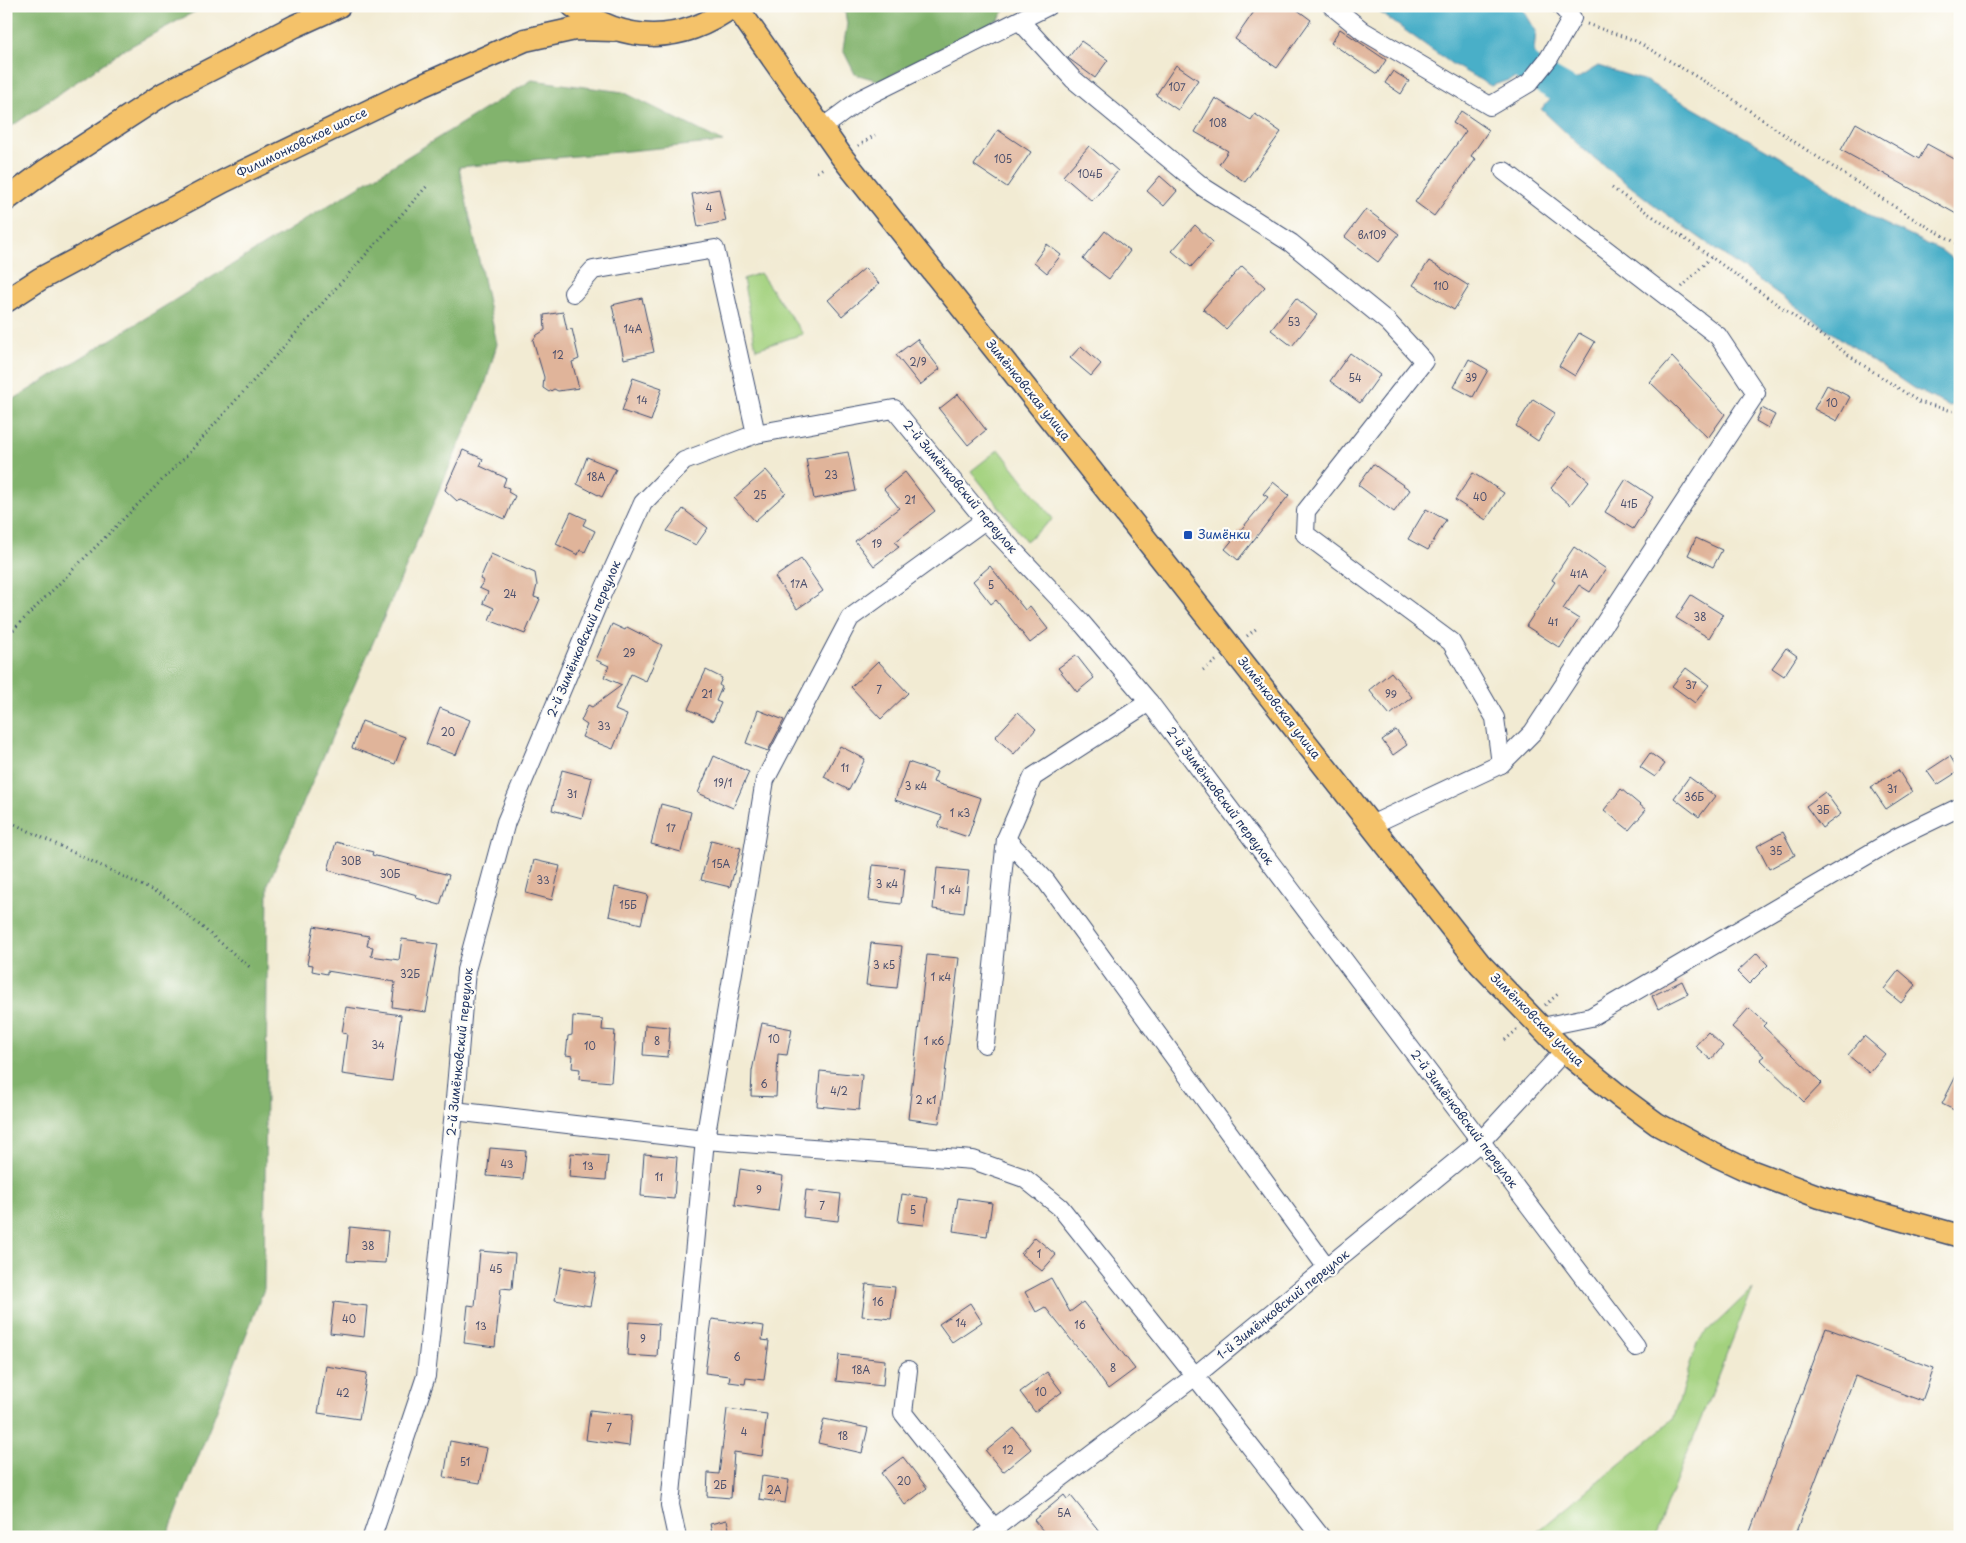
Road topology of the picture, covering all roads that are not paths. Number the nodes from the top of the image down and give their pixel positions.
1 (339, 6) edge
2 (573, 6) edge
3 (734, 6) edge
4 (1332, 6) edge
5 (1041, 7) edge
6 (1567, 12) edge
7 (1020, 21) junction
8 (614, 30) junction
9 (822, 128) junction
10 (1504, 171) dead end
11 (6, 200) edge
12 (573, 293) dead end
13 (6, 301) edge
14 (756, 434) junction
15 (985, 520) junction
16 (1150, 702) junction
17 (1501, 764) junction
18 (1960, 807) edge
19 (1371, 825) junction
20 (1006, 839) junction
21 (1542, 1027) junction
22 (986, 1044) dead end
23 (1564, 1051) junction
24 (454, 1111) junction
25 (704, 1140) junction
26 (1481, 1142) junction
27 (1960, 1236) edge
28 (1328, 1269) junction
29 (1636, 1347) dead end
30 (908, 1370) dead end
31 (1196, 1376) junction
32 (989, 1532) edge
33 (372, 1537) edge
34 (677, 1537) edge
35 (1321, 1537) edge

1 - 11 main road
2 - 8 main road, Филимонковское шоссе
3 - 8 main road, Филимонковское шоссе
3 - 9 main road, Зимёнковская улица
4 - 6 street
5 - 7 street
7 - 9 street
7 - 17 street
8 - 13 main road, Филимонковское шоссе
9 - 19 main road, Зимёнковская улица
10 - 17 street
12 - 14 street
14 - 15 street, 2-й Зимёнковский переулок
14 - 24 street, 2-й Зимёнковский переулок
15 - 16 street, 2-й Зимёнковский переулок
15 - 25 street
16 - 20 street
16 - 26 street, 2-й Зимёнковский переулок
17 - 19 street
18 - 21 street
19 - 21 main road, Зимёнковская улица
20 - 22 street
20 - 28 street
21 - 23 main road, Зимёнковская улица
23 - 26 street, 1-й Зимёнковский переулок
23 - 27 main road, Зимёнковская улица
24 - 25 street
24 - 33 street, 2-й Зимёнковский переулок
25 - 31 street
25 - 34 street
26 - 28 street, 1-й Зимёнковский переулок
26 - 29 street, 2-й Зимёнковский переулок
28 - 31 street, 1-й Зимёнковский переулок
30 - 32 street
31 - 32 street, 1-й Зимёнковский переулок
31 - 35 street

